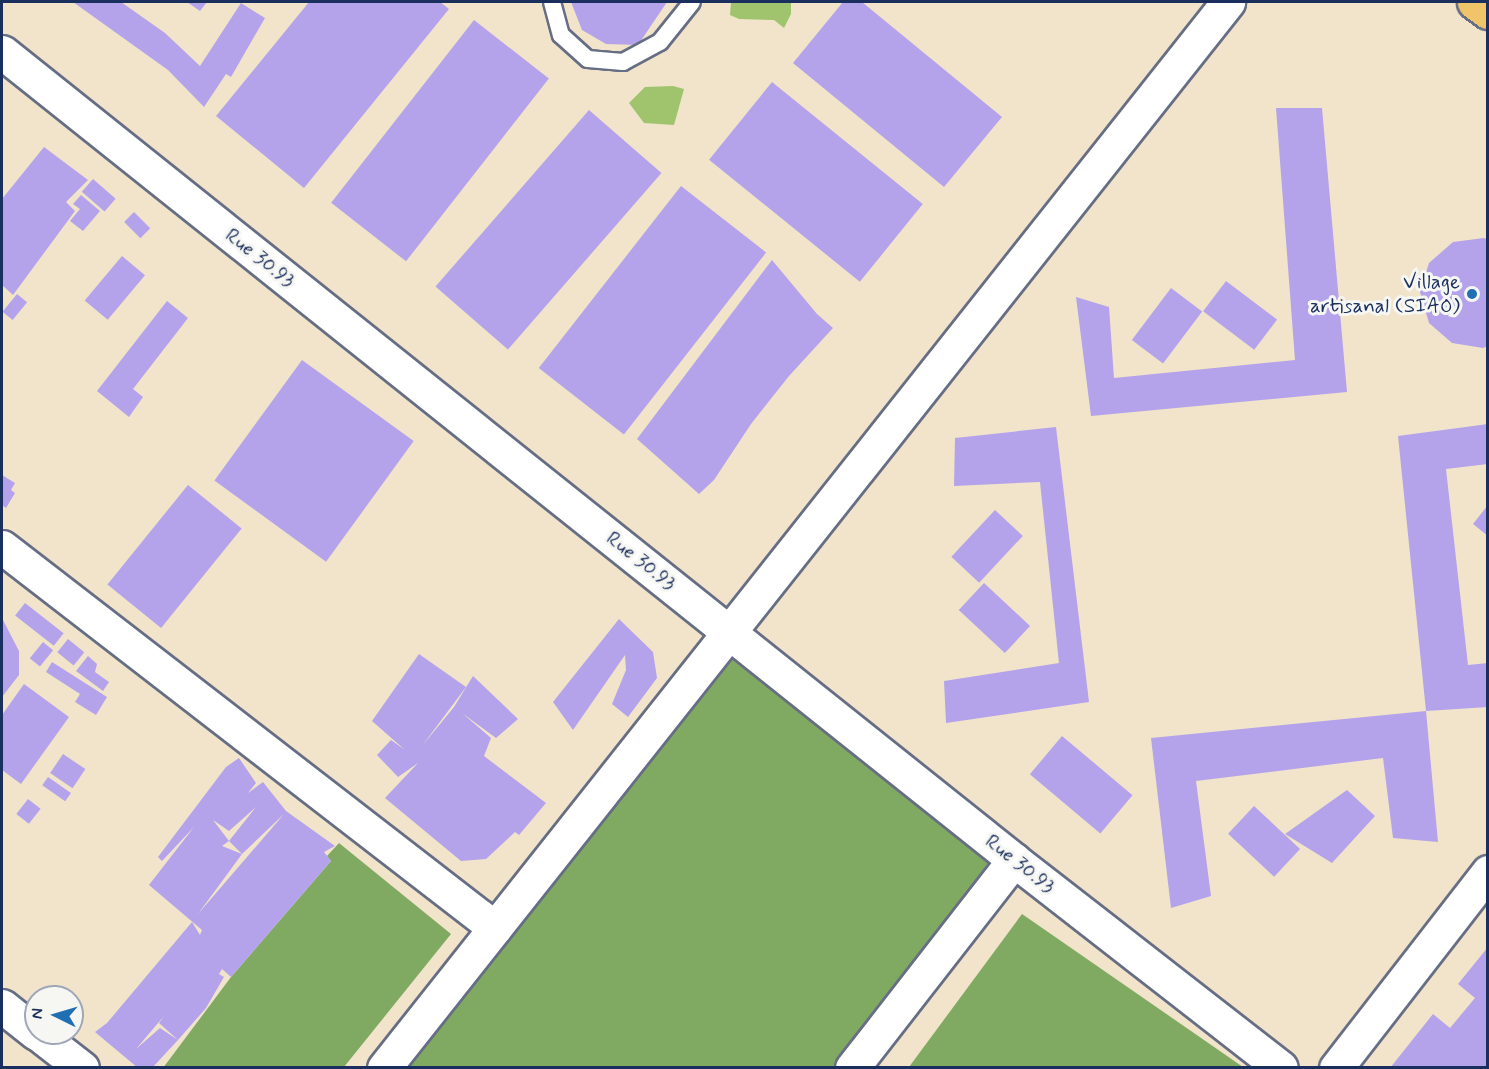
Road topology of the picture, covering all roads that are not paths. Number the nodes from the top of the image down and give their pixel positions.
1 (552, 2) edge
2 (692, 2) edge
3 (1228, 2) edge
4 (1474, 2) edge
5 (1488, 12) edge
6 (2, 52) edge
7 (2, 546) edge
8 (730, 631) junction
9 (1014, 860) junction
10 (1488, 872) edge
11 (495, 928) junction
12 (2, 1006) edge
13 (24, 1023) edge
14 (52, 1045) edge
15 (82, 1068) edge
16 (384, 1068) edge
17 (852, 1068) edge
18 (1281, 1068) edge
19 (1336, 1068) edge

1 - 2 lane
3 - 8 street
4 - 5 main road
6 - 8 street, Rue 30.93
7 - 11 street
8 - 9 street, Rue 30.93
8 - 11 street
9 - 17 street
9 - 18 street, Rue 30.93
10 - 19 street
11 - 16 street
12 - 13 street
14 - 15 street

